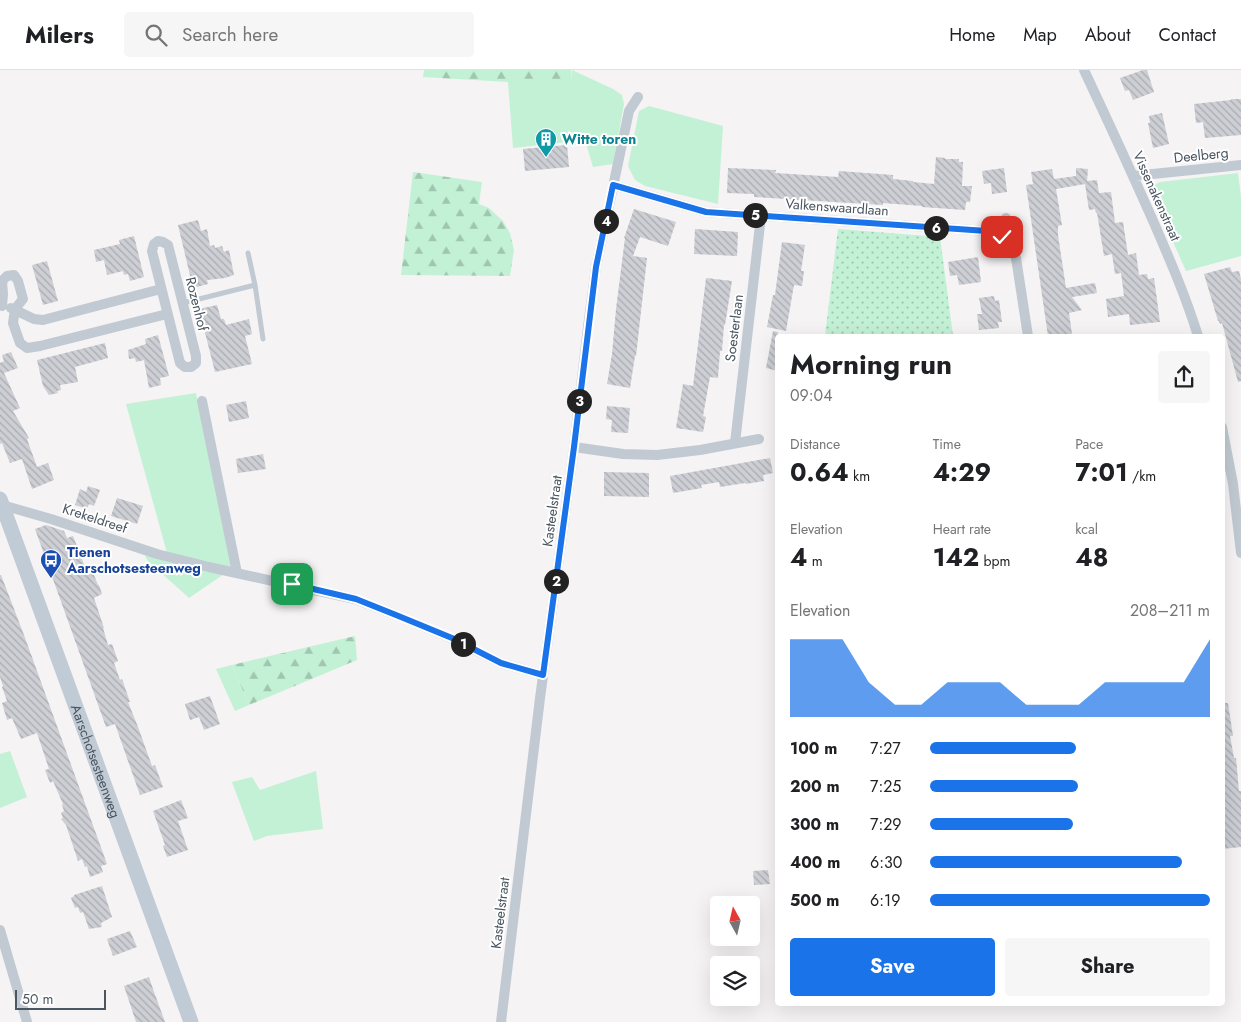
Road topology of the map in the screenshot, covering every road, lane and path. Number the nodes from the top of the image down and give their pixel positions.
1 (1084, 70) edge
2 (638, 97) dead end
3 (1241, 165) edge
4 (1133, 176) junction
5 (613, 185) junction
6 (760, 216) junction
7 (1006, 218) dead end
8 (1002, 237) junction
9 (248, 253) dead end
10 (254, 285) junction
11 (161, 289) junction
12 (183, 303) junction
13 (1, 306) edge
14 (15, 309) junction
15 (167, 314) junction
16 (1028, 334) edge
17 (1197, 334) edge
18 (263, 339) dead end
19 (202, 401) dead end
20 (759, 439) dead end
21 (735, 443) junction
22 (1225, 443) edge
23 (574, 447) junction
24 (1, 502) edge
25 (1241, 553) edge
26 (236, 573) junction
27 (543, 675) junction
28 (0, 930) edge
29 (27, 1022) edge
30 (191, 1022) edge
31 (501, 1022) edge

1 - 4 street, Vissenakenstraat
2 - 5 street, Kasteelstraat
3 - 4 street, Deelberg
4 - 17 street, Vissenakenstraat
5 - 6 street, Valkenswaardlaan
5 - 23 street, Kasteelstraat
6 - 8 street, Valkenswaardlaan
6 - 21 street, Soesterlaan
7 - 8 street
8 - 16 street
9 - 10 lane
10 - 12 lane
10 - 18 lane
11 - 12 street, Rozenhof
11 - 14 street
11 - 15 street, Rozenhof
12 - 15 street, Rozenhof
13 - 14 street
13 - 14 street
14 - 15 street
19 - 26 street
20 - 21 street
21 - 23 street
22 - 25 street
23 - 27 street, Kasteelstraat
24 - 26 street, Krekeldreef
24 - 30 main road, Aarschotsesteenweg
26 - 27 street, Krekeldreef
27 - 31 street, Kasteelstraat
28 - 29 street

